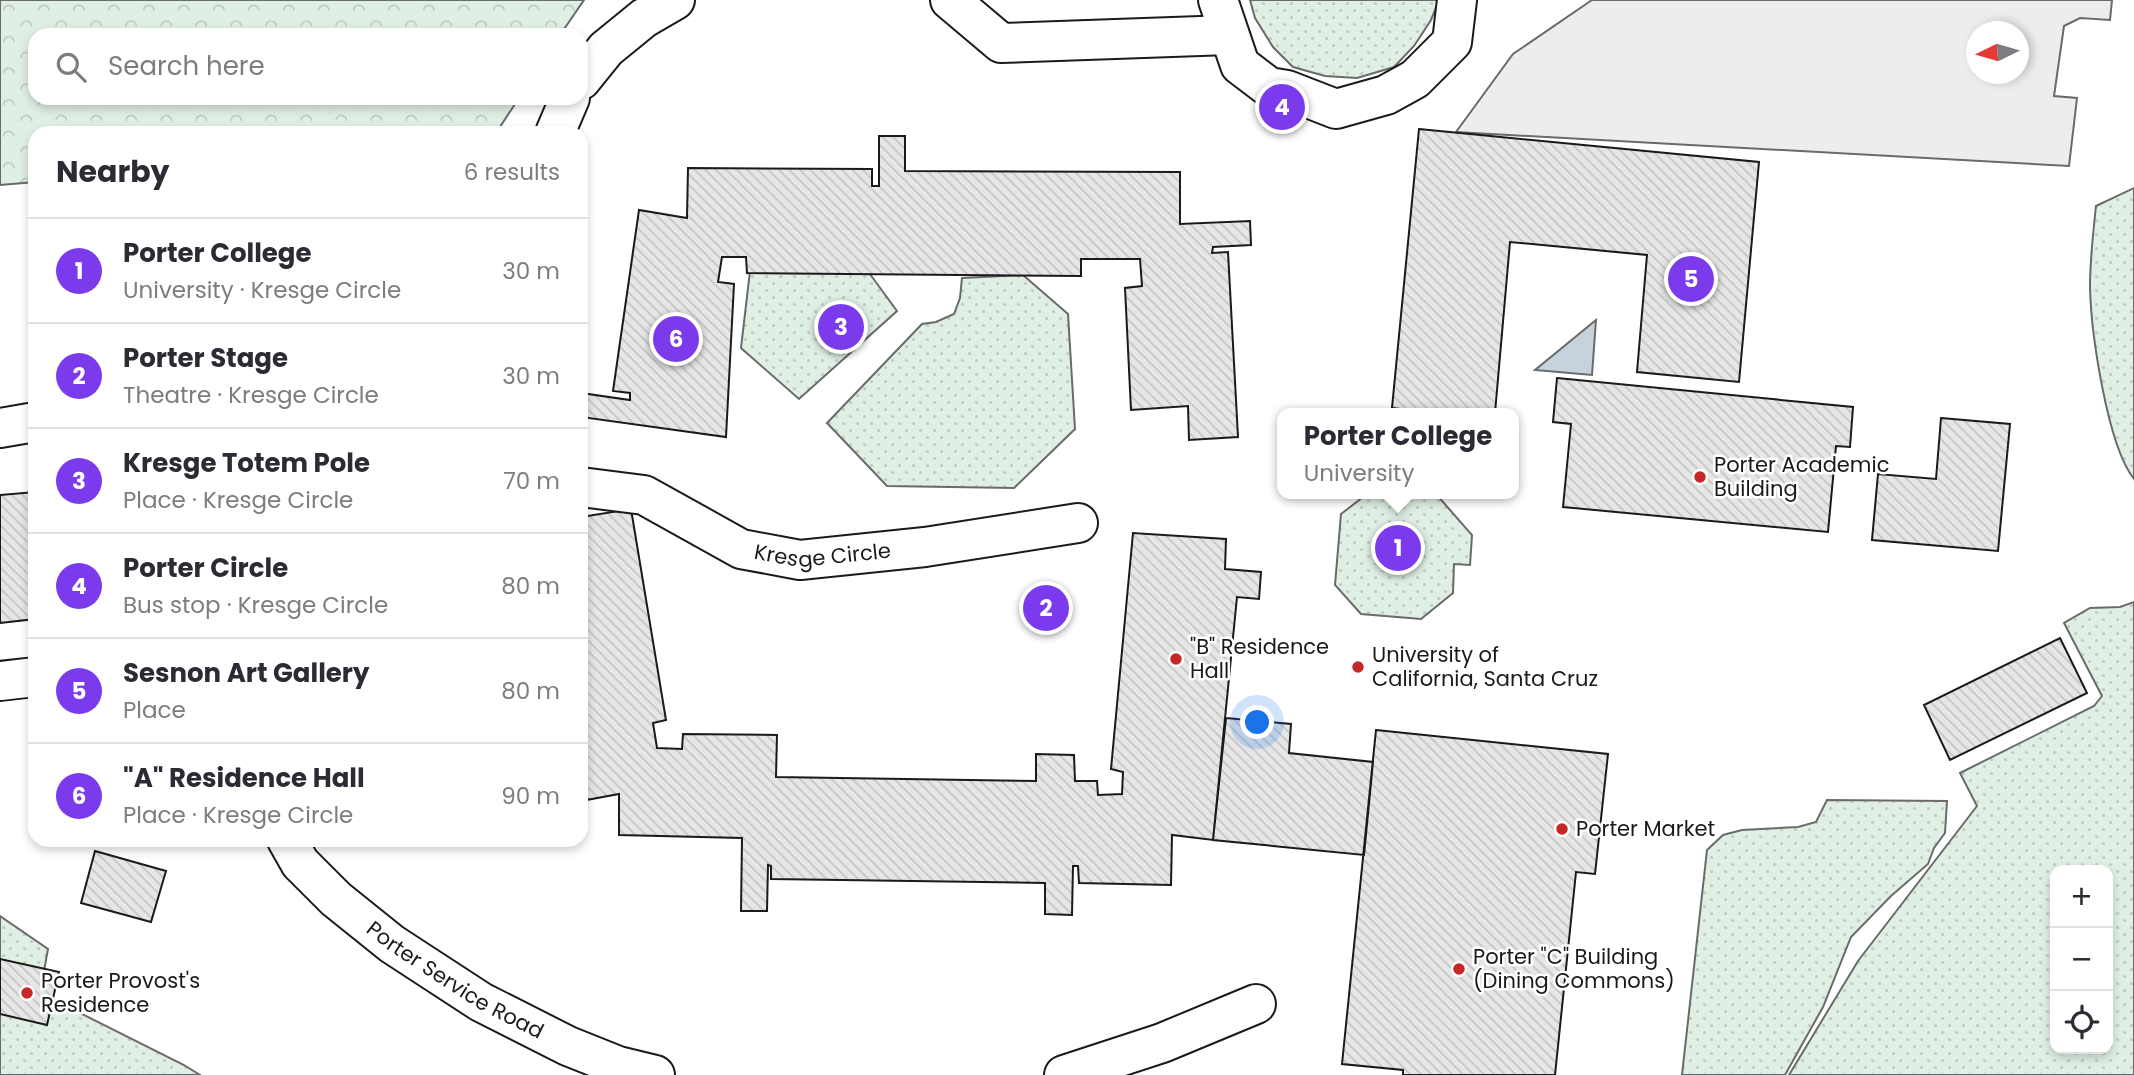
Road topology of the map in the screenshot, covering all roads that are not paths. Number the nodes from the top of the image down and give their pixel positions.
1 (675, 0) edge
2 (950, 0) edge
3 (1457, 0) edge
4 (1224, 18) edge
5 (588, 72) edge
6 (567, 105) edge
7 (558, 126) edge
8 (28, 423) edge
9 (0, 428) edge
10 (588, 488) edge
11 (1078, 523) dead end
12 (28, 678) edge
13 (0, 681) edge
14 (291, 847) edge
15 (1256, 1004) dead end
16 (655, 1075) edge
17 (1064, 1075) edge

1 - 5 street
2 - 4 street
3 - 4 street
6 - 7 street
8 - 9 street
10 - 11 street, Kresge Circle
12 - 13 street
14 - 16 street, Porter Service Road
15 - 17 street

